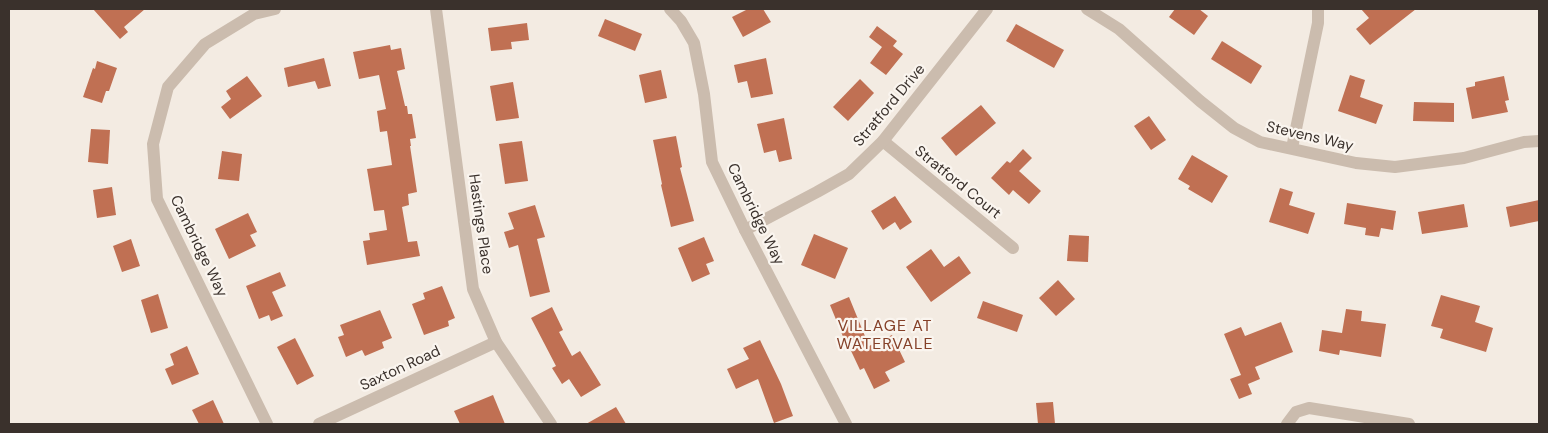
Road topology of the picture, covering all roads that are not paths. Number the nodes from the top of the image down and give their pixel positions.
1 (275, 9) edge
2 (436, 9) edge
3 (670, 9) edge
4 (987, 9) edge
5 (1086, 9) edge
6 (1318, 9) edge
7 (883, 141) junction
8 (1539, 141) edge
9 (1292, 148) junction
10 (745, 230) junction
11 (1013, 248) dead end
12 (496, 342) junction
13 (267, 424) edge
14 (319, 424) edge
15 (551, 424) edge
16 (846, 424) edge
17 (1287, 424) edge
18 (1408, 424) edge

1 - 13 street, Cambridge Way
2 - 12 street, Hastings Place
3 - 10 street, Cambridge Way
4 - 7 street, Stratford Drive
5 - 9 street, Stevens Way
6 - 9 street
7 - 10 street, Stratford Drive
7 - 11 street, Stratford Court
8 - 9 street, Stevens Way
10 - 16 street, Cambridge Way
12 - 14 street, Saxton Road
12 - 15 street, Hastings Place
17 - 18 street

